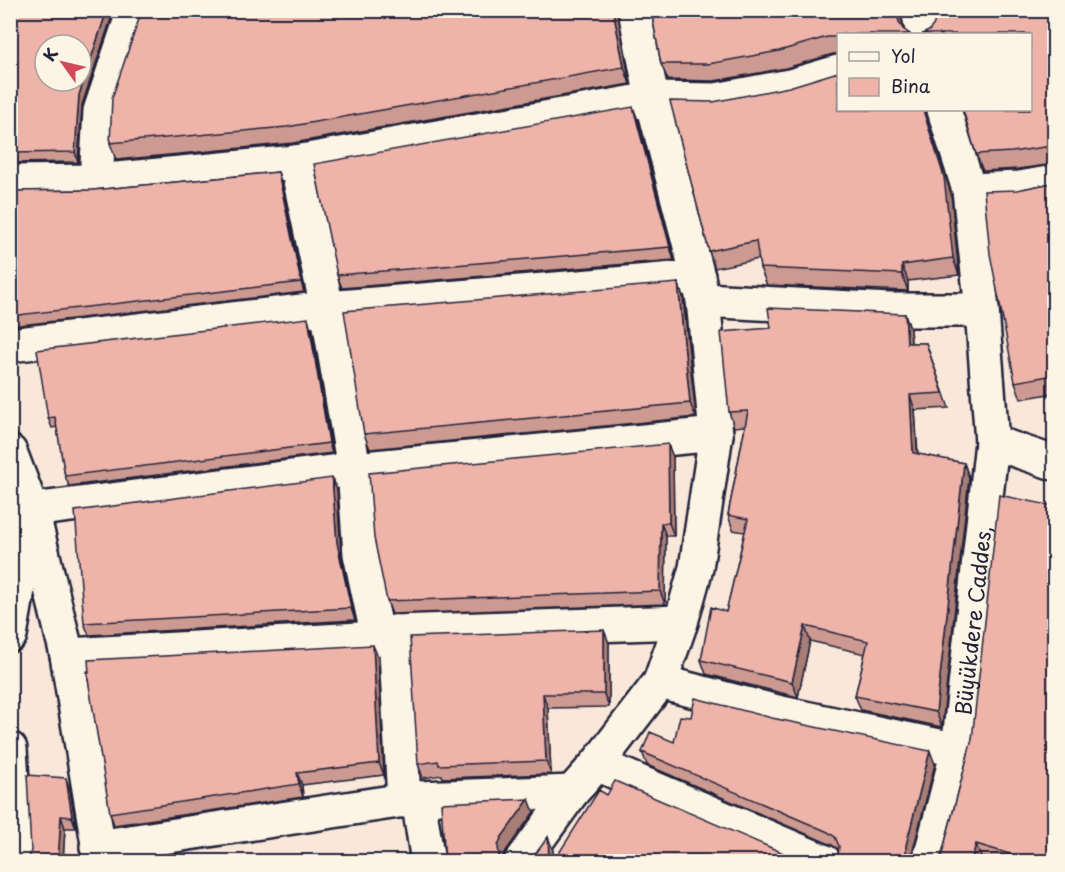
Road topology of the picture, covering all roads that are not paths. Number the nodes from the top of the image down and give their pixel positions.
1 (128, 10) edge
2 (636, 10) edge
3 (918, 10) edge
4 (922, 33) edge
5 (837, 72) edge
6 (652, 99) junction
7 (944, 111) edge
8 (296, 162) junction
9 (96, 181) junction
10 (10, 182) edge
11 (1054, 182) edge
12 (969, 190) junction
13 (701, 289) junction
14 (327, 308) junction
15 (982, 310) junction
16 (10, 345) edge
17 (717, 434) junction
18 (992, 442) junction
19 (10, 452) edge
20 (1054, 463) edge
21 (354, 469) junction
22 (32, 510) junction
23 (681, 622) junction
24 (10, 635) edge
25 (386, 635) junction
26 (67, 655) junction
27 (660, 682) junction
28 (10, 748) edge
29 (958, 750) junction
30 (597, 764) junction
31 (572, 792) junction
32 (411, 800) junction
33 (99, 854) edge
34 (16, 861) edge
35 (428, 861) edge
36 (521, 861) edge
37 (825, 861) edge
38 (929, 861) edge

1 - 9 street
2 - 6 street
3 - 4 street
5 - 6 street
6 - 8 street
6 - 13 street
7 - 12 street, Büyükdere Caddes,
8 - 9 street
8 - 14 street
9 - 10 street
11 - 12 street
12 - 15 street, Büyükdere Caddes,
13 - 14 street
13 - 15 street
13 - 17 street
14 - 16 street
14 - 21 street
15 - 18 street, Büyükdere Caddes,
17 - 21 street
17 - 23 street
18 - 20 street
18 - 29 street, Büyükdere Caddes,
19 - 22 street
21 - 22 street
21 - 25 street
22 - 24 street
22 - 26 street
23 - 25 street
23 - 27 street
25 - 26 street
25 - 32 street
26 - 33 street
27 - 29 street
27 - 30 street
28 - 34 street
29 - 38 street, Büyükdere Caddes,
30 - 31 street
30 - 37 street
31 - 32 street
31 - 36 street
32 - 33 street
32 - 35 street

